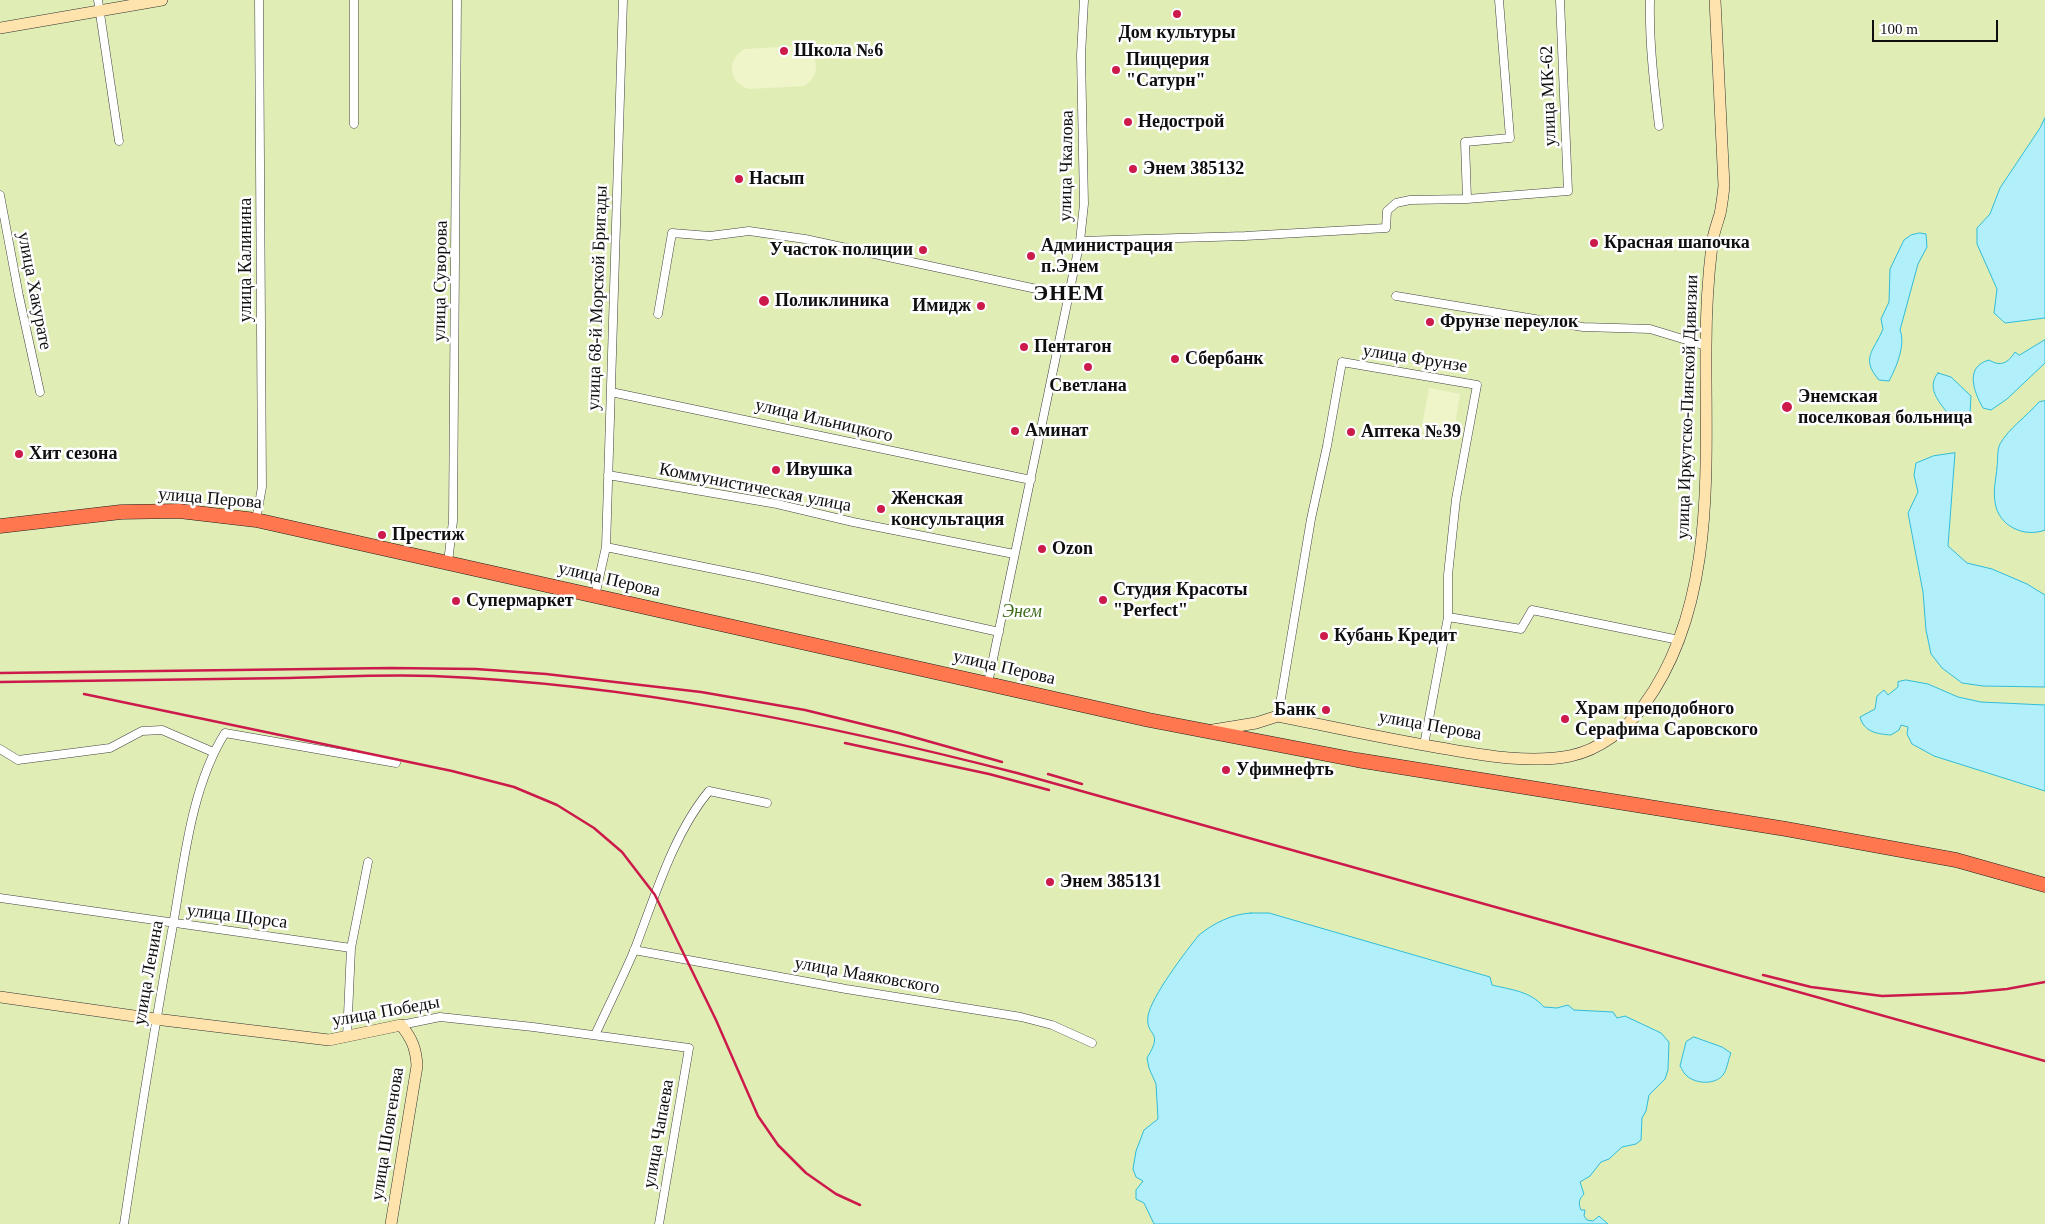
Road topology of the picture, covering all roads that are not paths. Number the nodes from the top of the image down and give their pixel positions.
1 (162, 0) edge
2 (259, 0) edge
3 (354, 0) edge
4 (457, 0) edge
5 (622, 0) edge
6 (1084, 0) edge
7 (1499, 0) edge
8 (1560, 0) edge
9 (1650, 0) edge
10 (1715, 0) edge
11 (99, 5) edge
12 (0, 28) edge
13 (354, 124) dead end
14 (1659, 126) dead end
15 (119, 141) dead end
16 (0, 195) edge
17 (1467, 199) junction
18 (1080, 241) junction
19 (1069, 296) junction
20 (1396, 296) dead end
21 (658, 314) dead end
22 (1706, 346) junction
23 (40, 392) dead end
24 (611, 392) junction
25 (608, 475) junction
26 (1031, 480) junction
27 (256, 520) junction
28 (0, 526) edge
29 (606, 547) junction
30 (1014, 554) junction
31 (448, 562) junction
32 (595, 596) junction
33 (1448, 617) junction
34 (999, 632) junction
35 (1678, 640) junction
36 (988, 683) junction
37 (1638, 713) joint
38 (1278, 716) junction
39 (1205, 732) junction
40 (1424, 745) junction
41 (0, 749) edge
42 (213, 752) junction
43 (396, 763) dead end
44 (767, 803) dead end
45 (368, 862) dead end
46 (2045, 885) edge
47 (0, 898) edge
48 (173, 924) junction
49 (351, 948) junction
50 (634, 950) junction
51 (0, 997) edge
52 (155, 1019) junction
53 (400, 1025) junction
54 (595, 1035) junction
55 (347, 1037) junction
56 (1092, 1043) dead end
57 (689, 1048) joint
58 (124, 1224) edge
59 (391, 1224) edge
60 (659, 1224) edge

1 - 11 street
2 - 27 street, улица Калинина
3 - 13 street
4 - 31 street, улица Суворова
5 - 24 street, улица 68-й Морской Бригады
6 - 18 street, улица Чкалова
7 - 17 street
8 - 17 street, улица МК-62
9 - 14 street
10 - 22 street, улица Иркутско-Пинской Дивизии
11 - 12 street
11 - 15 street
16 - 23 street, улица Хакурате
17 - 18 street
18 - 19 street, улица Чкалова
19 - 21 street
19 - 26 street, улица Чкалова
20 - 22 street
22 - 35 street, улица Иркутско-Пинской Дивизии
24 - 25 street, улица 68-й Морской Бригады
24 - 26 street, улица Ильницкого
25 - 29 street, улица 68-й Морской Бригады
25 - 30 street, Коммунистическая улица
26 - 30 street, улица Чкалова
27 - 28 highway, улица Перова
27 - 31 highway, улица Перова
29 - 32 street, улица 68-й Морской Бригады
29 - 34 street, улица Перова
30 - 34 street, улица Чкалова
31 - 32 highway, улица Перова
32 - 36 highway, улица Перова
33 - 35 street
33 - 38 street, улица Фрунзе
33 - 40 street, улица Фрунзе
34 - 36 street, улица Чкалова
35 - 37 street, улица Иркутско-Пинской Дивизии
36 - 39 highway, улица Перова
37 - 40 street, улица Перова
38 - 39 street, улица Перова
38 - 40 street, улица Перова
39 - 46 highway, улица Перова
41 - 42 street
42 - 43 street, улица Ленина
42 - 48 street, улица Ленина
44 - 50 street
45 - 49 street
47 - 48 street, улица Щорса
48 - 49 street, улица Щорса
48 - 52 street, улица Ленина
49 - 55 street
50 - 54 street
50 - 56 street, улица Маяковского
51 - 52 street, улица Победы
52 - 55 street, улица Победы
52 - 58 street, улица Ленина
53 - 54 street, улица Победы
53 - 55 street, улица Победы
53 - 59 street, улица Шовгенова
54 - 57 street, улица Победы
57 - 60 street, улица Чапаева

